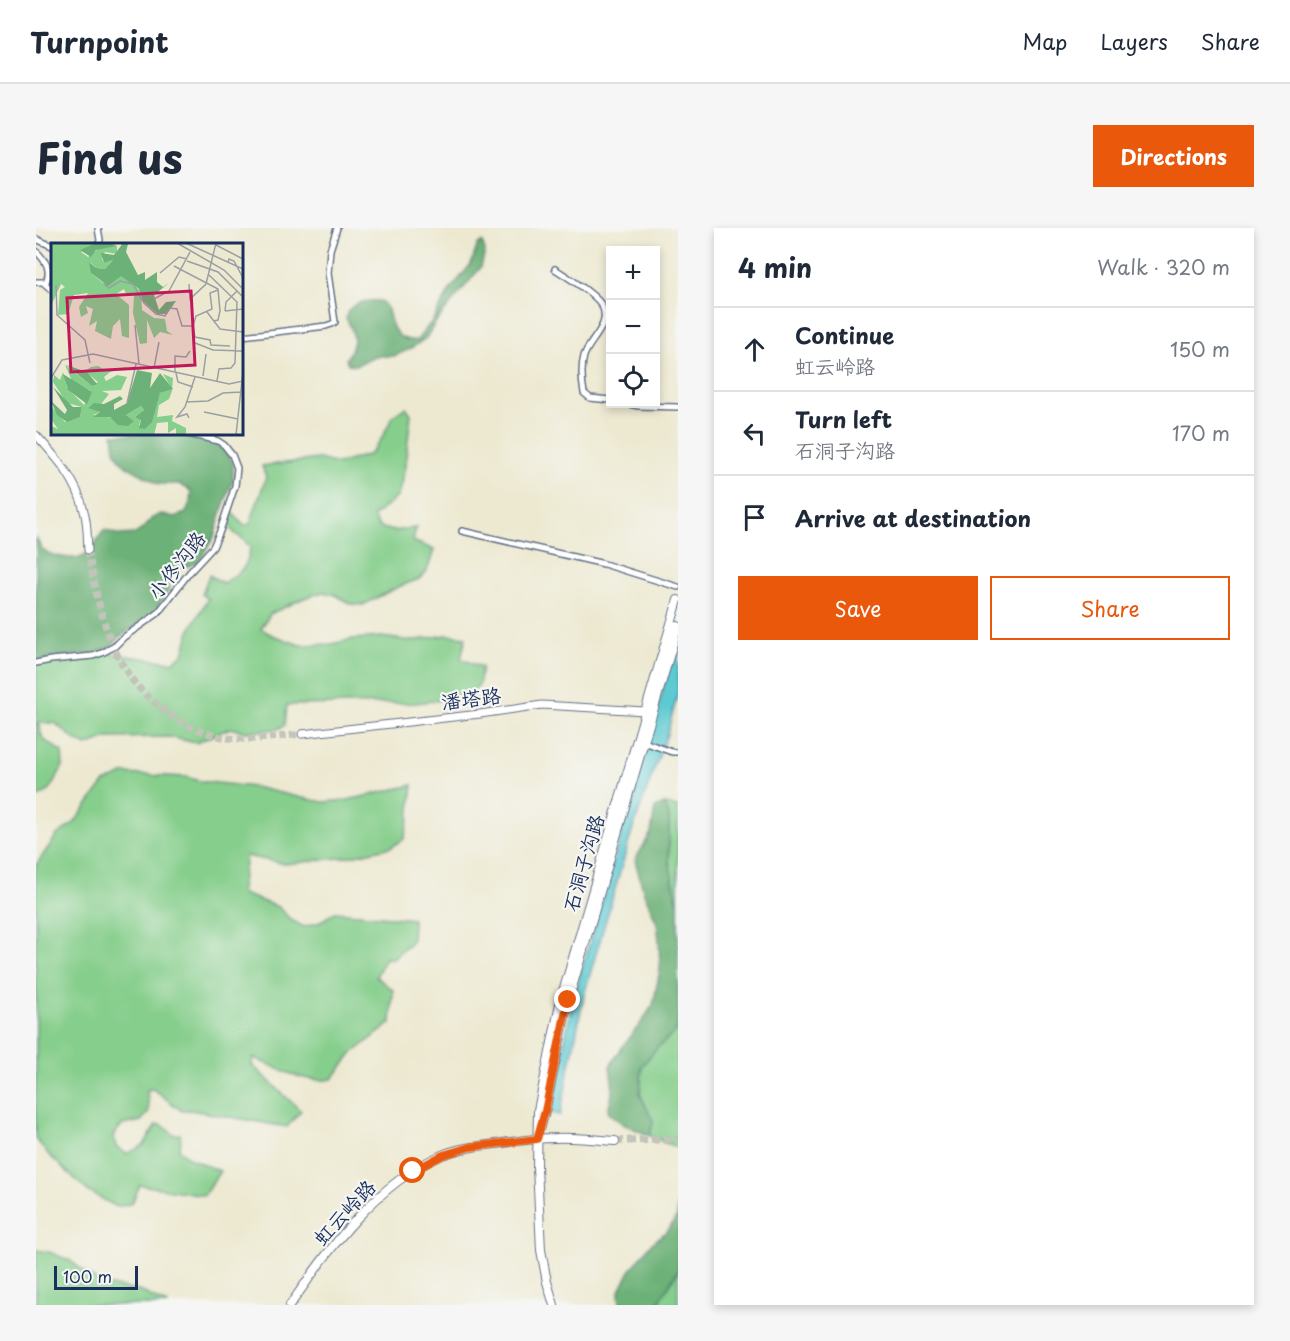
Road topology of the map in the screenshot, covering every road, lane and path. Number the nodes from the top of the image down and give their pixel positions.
1 (98, 228) edge
2 (337, 228) edge
3 (36, 239) edge
4 (99, 243) edge
5 (51, 246) edge
6 (36, 251) edge
7 (555, 269) dead end
8 (36, 282) edge
9 (44, 283) junction
10 (51, 289) edge
11 (243, 336) edge
12 (606, 400) edge
13 (660, 407) edge
14 (678, 407) edge
15 (36, 435) edge
16 (193, 435) edge
17 (462, 531) dead end
18 (88, 550) tunnel mouth
19 (678, 587) edge
20 (678, 600) edge
21 (678, 626) edge
22 (675, 647) edge
23 (36, 663) edge
24 (645, 711) junction
25 (302, 735) tunnel mouth
26 (645, 742) junction
27 (678, 752) edge
28 (537, 1139) junction
29 (615, 1141) tunnel mouth
30 (290, 1305) edge
31 (554, 1305) edge

1 - 4 street
2 - 11 street
3 - 5 street
6 - 9 street
7 - 12 street
8 - 9 street
9 - 10 street
13 - 14 street
15 - 18 street
16 - 23 street, 小佟沟路
17 - 19 street
20 - 24 main road, 石洞子沟路
21 - 22 main road, 石洞子沟路
22 - 26 main road, 石洞子沟路
24 - 25 street, 潘塔路
24 - 28 main road, 石洞子沟路
26 - 27 street
26 - 28 main road, 石洞子沟路
28 - 29 main road, 虹云岭路
28 - 30 main road, 虹云岭路
28 - 31 main road, 石洞子沟路

